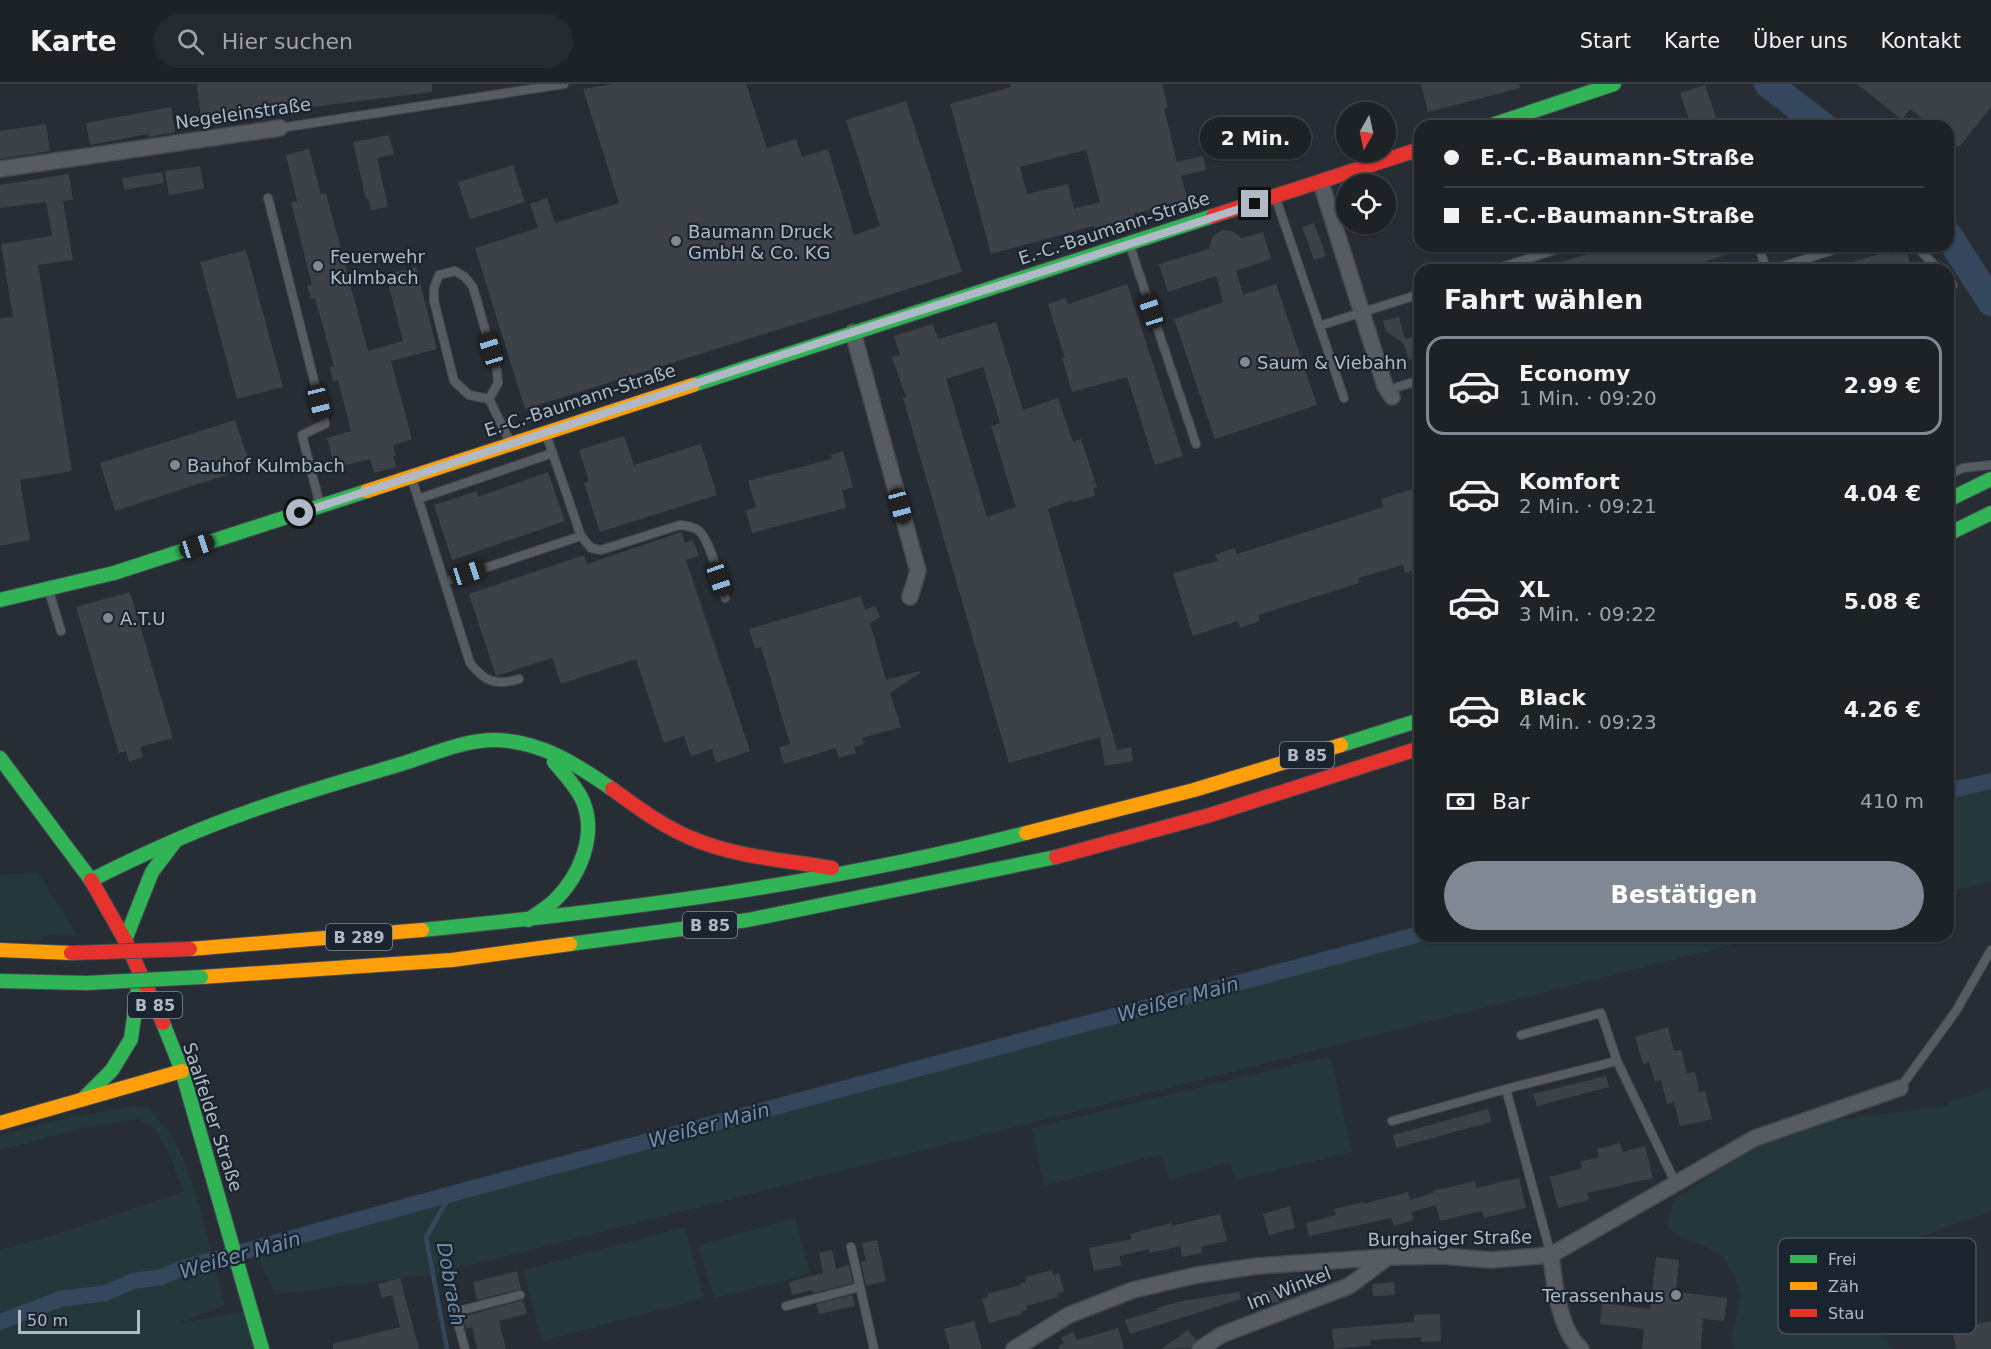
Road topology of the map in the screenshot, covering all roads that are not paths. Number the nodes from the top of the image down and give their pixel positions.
1 (564, 84) edge
2 (1614, 84) edge
3 (1570, 91) edge
4 (1503, 120) edge
5 (280, 128) joint
6 (1414, 151) edge
7 (0, 169) edge
8 (1321, 183) junction
9 (1276, 197) junction
10 (268, 198) dead end
11 (1129, 244) junction
12 (1548, 252) edge
13 (1827, 252) edge
14 (1922, 252) edge
15 (1512, 264) edge
16 (1790, 264) edge
17 (1933, 264) edge
18 (1414, 296) edge
19 (1362, 313) junction
20 (1319, 326) junction
21 (853, 332) junction
22 (1414, 383) edge
23 (1390, 394) joint
24 (1344, 398) dead end
25 (489, 399) junction
26 (546, 432) junction
27 (511, 444) junction
28 (1196, 444) dead end
29 (553, 453) junction
30 (1991, 465) edge
31 (1954, 472) edge
32 (411, 476) junction
33 (1991, 479) edge
34 (1954, 497) edge
35 (418, 498) junction
36 (320, 506) junction
37 (1991, 513) edge
38 (1954, 531) edge
39 (581, 536) junction
40 (446, 581) junction
41 (48, 590) junction
42 (910, 597) dead end
43 (725, 598) dead end
44 (0, 600) edge
45 (61, 631) dead end
46 (519, 680) dead end
47 (1414, 722) edge
48 (541, 747) junction
49 (1414, 750) edge
50 (0, 758) edge
51 (177, 840) junction
52 (854, 871) junction
53 (91, 880) junction
54 (527, 920) junction
55 (125, 940) junction
56 (0, 950) edge
57 (1991, 950) edge
58 (140, 973) junction
59 (0, 981) edge
60 (1521, 1035) dead end
61 (1617, 1061) junction
62 (182, 1071) junction
63 (1900, 1088) joint
64 (1506, 1089) junction
65 (84, 1098) junction
66 (1392, 1121) dead end
67 (0, 1123) edge
68 (1676, 1184) junction
69 (851, 1247) dead end
70 (1551, 1254) junction
71 (1388, 1257) junction
72 (860, 1287) junction
73 (450, 1294) dead end
74 (520, 1295) dead end
75 (786, 1306) dead end
76 (455, 1312) junction
77 (1573, 1346) edge
78 (262, 1349) edge
79 (465, 1349) edge
80 (874, 1349) edge
81 (1014, 1349) edge
82 (1200, 1349) edge

1 - 5 lane, Negeleinstraße
2 - 3 main road
3 - 4 main road
5 - 7 street, Negeleinstraße
6 - 8 main road, E.-C.-Baumann-Straße
8 - 9 main road, E.-C.-Baumann-Straße
8 - 19 street
9 - 11 main road, E.-C.-Baumann-Straße
9 - 20 lane
10 - 36 lane
11 - 21 main road, E.-C.-Baumann-Straße
11 - 28 lane
12 - 15 lane
13 - 16 lane
14 - 17 lane
18 - 19 lane
19 - 20 lane
19 - 23 street
20 - 24 lane
21 - 26 main road, E.-C.-Baumann-Straße
21 - 42 street
22 - 23 lane
25 - 25 lane
25 - 27 lane
26 - 27 main road, E.-C.-Baumann-Straße
26 - 29 lane
27 - 32 main road, E.-C.-Baumann-Straße
29 - 35 lane
29 - 39 lane
30 - 31 lane
32 - 35 lane
32 - 36 main road, E.-C.-Baumann-Straße
33 - 34 main road
35 - 40 lane
36 - 41 main road, E.-C.-Baumann-Straße
37 - 38 main road
39 - 40 lane
39 - 43 lane
40 - 46 lane
41 - 44 main road, E.-C.-Baumann-Straße
41 - 45 lane
47 - 52 main road, B 85
48 - 51 main road
48 - 52 main road
48 - 54 main road
49 - 59 main road, B 85, bridge
50 - 53 main road, Saalfelder Straße
51 - 53 main road
51 - 55 main road
52 - 54 main road, B 289
53 - 55 main road, Saalfelder Straße / B 85
54 - 56 main road, B 289, bridge
55 - 58 main road, Saalfelder Straße / B 85
57 - 63 lane
58 - 62 main road, Saalfelder Straße / B 85
58 - 65 main road
60 - 61 lane
61 - 64 lane
61 - 68 lane
62 - 65 main road
62 - 78 main road, Saalfelder Straße / B 85
63 - 68 street, Burghaiger Straße
64 - 66 lane
64 - 70 lane
65 - 67 main road
68 - 70 street, Burghaiger Straße
69 - 72 lane
70 - 71 street, Burghaiger Straße
70 - 77 street
71 - 81 street, Burghaiger Straße
71 - 82 street, Im Winkel
72 - 75 lane
72 - 80 lane
73 - 76 lane
74 - 76 lane
76 - 79 lane

